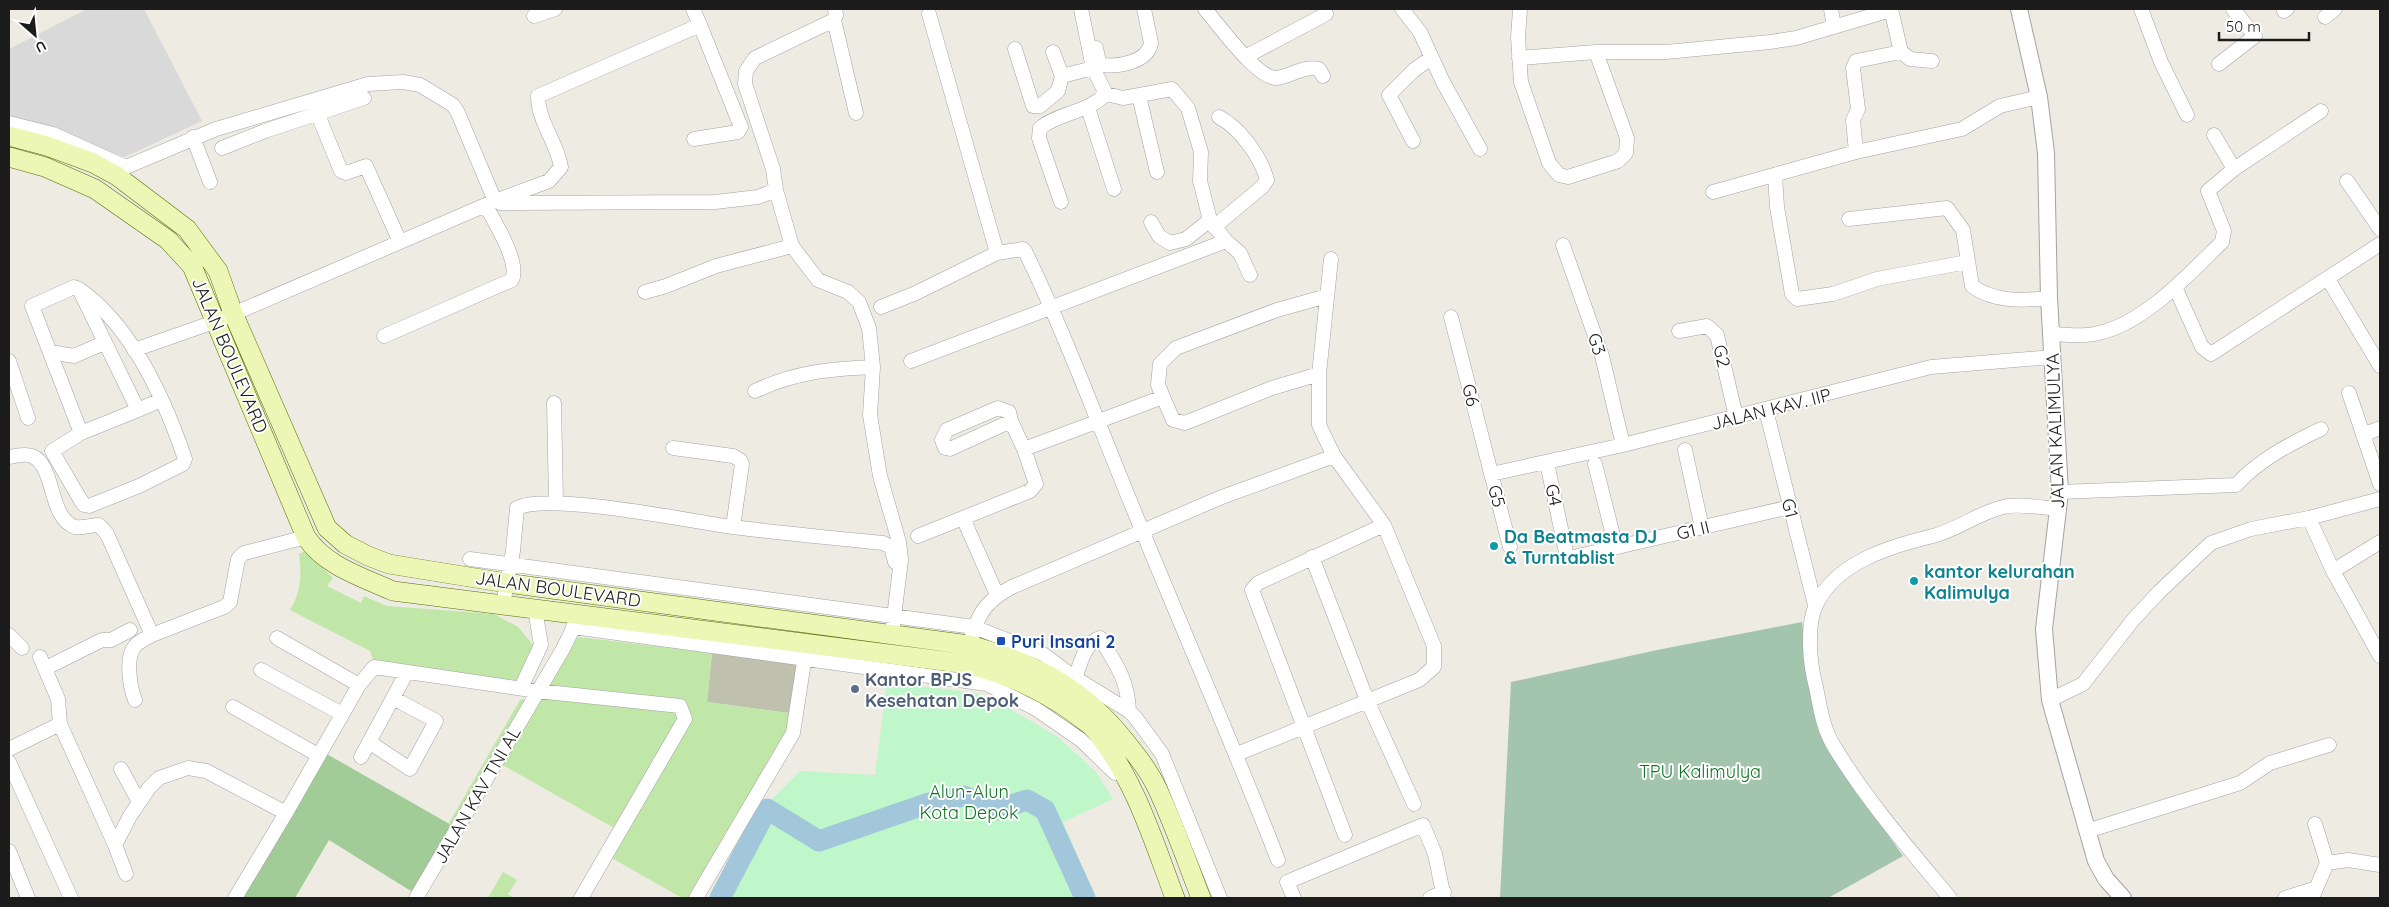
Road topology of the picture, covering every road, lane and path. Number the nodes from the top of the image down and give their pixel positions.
1 (555, 9) edge
2 (694, 9) edge
3 (1081, 9) edge
4 (1089, 9) edge
5 (1144, 9) edge
6 (1205, 9) edge
7 (1402, 9) edge
8 (1520, 9) edge
9 (1831, 9) edge
10 (1891, 9) edge
11 (2020, 9) edge
12 (2141, 9) edge
13 (2233, 9) edge
14 (834, 14) edge
15 (929, 14) dead end
16 (1326, 14) dead end
17 (534, 16) dead end
18 (700, 25) junction
19 (1834, 27) junction
20 (1015, 49) dead end
21 (1053, 52) dead end
22 (1596, 52) junction
23 (1901, 52) junction
24 (1245, 57) junction
25 (1431, 58) junction
26 (1519, 58) junction
27 (1932, 61) dead end
28 (2219, 64) dead end
29 (1093, 68) junction
30 (1062, 76) junction
31 (1322, 76) dead end
32 (1106, 94) junction
33 (1139, 96) junction
34 (2039, 97) junction
35 (364, 98) dead end
36 (1088, 108) junction
37 (2321, 111) dead end
38 (856, 113) dead end
39 (318, 115) junction
40 (2187, 115) dead end
41 (1219, 117) dead end
42 (9, 123) edge
43 (2214, 135) dead end
44 (9, 136) edge
45 (193, 137) junction
46 (694, 139) dead end
47 (1413, 141) dead end
48 (222, 148) dead end
49 (1480, 149) dead end
50 (1856, 152) junction
51 (9, 157) edge
52 (2234, 169) junction
53 (121, 171) junction
54 (1157, 172) dead end
55 (1775, 175) junction
56 (210, 182) dead end
57 (2347, 182) dead end
58 (1114, 189) dead end
59 (776, 190) junction
60 (1713, 192) dead end
61 (1061, 202) dead end
62 (491, 203) junction
63 (1849, 219) dead end
64 (1151, 222) dead end
65 (1212, 223) junction
66 (2380, 229) edge
67 (1226, 240) junction
68 (400, 242) junction
69 (1563, 245) dead end
70 (2380, 245) edge
71 (792, 246) junction
72 (997, 253) junction
73 (1331, 260) dead end
74 (1967, 262) junction
75 (1250, 275) dead end
76 (2328, 279) junction
77 (2175, 287) junction
78 (79, 289) junction
79 (644, 292) dead end
80 (1328, 296) junction
81 (2049, 298) junction
82 (881, 307) dead end
83 (1053, 309) junction
84 (1451, 316) dead end
85 (225, 317) junction
86 (1679, 331) dead end
87 (2052, 334) junction
88 (384, 336) dead end
89 (104, 343) junction
90 (134, 350) junction
91 (50, 352) junction
92 (2052, 357) junction
93 (911, 362) dead end
94 (9, 364) edge
95 (873, 366) junction
96 (2380, 366) edge
97 (1319, 374) junction
98 (755, 391) dead end
99 (2349, 392) dead end
100 (1163, 397) junction
101 (161, 400) junction
102 (554, 403) dead end
103 (138, 410) junction
104 (1766, 410) junction
105 (1736, 417) junction
106 (28, 418) dead end
107 (1011, 421) dead end
108 (1098, 422) junction
109 (2321, 428) dead end
110 (2380, 428) edge
111 (81, 433) junction
112 (2363, 435) junction
113 (1623, 445) junction
114 (673, 448) dead end
115 (1024, 448) junction
116 (1685, 450) dead end
117 (1334, 456) junction
118 (9, 457) edge
119 (1547, 464) junction
120 (1595, 464) dead end
121 (1491, 474) junction
122 (2380, 484) edge
123 (2060, 492) junction
124 (2380, 499) edge
125 (556, 502) junction
126 (1790, 507) junction
127 (2059, 509) junction
128 (963, 518) junction
129 (2309, 518) junction
130 (1384, 525) junction
131 (733, 527) junction
132 (1702, 528) junction
133 (1142, 532) junction
134 (918, 536) dead end
135 (306, 537) junction
136 (2380, 542) edge
137 (1510, 547) dead end
138 (1616, 548) junction
139 (1312, 557) junction
140 (1567, 557) joint
141 (470, 559) dead end
142 (2333, 571) junction
143 (508, 574) junction
144 (997, 595) junction
145 (503, 604) junction
146 (1815, 605) junction
147 (535, 609) junction
148 (576, 621) junction
149 (890, 622) junction
150 (130, 630) dead end
151 (9, 635) edge
152 (152, 635) junction
153 (972, 636) junction
154 (278, 638) dead end
155 (22, 648) dead end
156 (806, 650) junction
157 (2380, 656) edge
158 (967, 664) junction
159 (261, 670) dead end
160 (407, 672) junction
161 (1075, 678) junction
162 (359, 685) junction
163 (521, 688) junction
164 (537, 691) junction
165 (393, 698) junction
166 (135, 700) dead end
167 (1367, 700) junction
168 (2050, 700) junction
169 (233, 707) dead end
170 (1130, 712) junction
171 (342, 714) junction
172 (60, 724) junction
173 (1302, 726) junction
174 (369, 742) junction
175 (2328, 745) dead end
176 (9, 749) edge
177 (1237, 754) junction
178 (318, 755) junction
179 (361, 757) dead end
180 (9, 762) edge
181 (121, 769) dead end
182 (1115, 773) dead end
183 (139, 802) junction
184 (1414, 804) dead end
185 (286, 813) junction
186 (2315, 824) dead end
187 (2087, 832) junction
188 (1344, 835) dead end
189 (116, 845) junction
190 (9, 851) edge
191 (1278, 860) dead end
192 (2327, 863) junction
193 (2380, 865) edge
194 (126, 874) dead end
195 (2313, 894) edge
196 (1444, 895) edge
197 (28, 898) edge
198 (71, 898) edge
199 (235, 898) edge
200 (416, 898) edge
201 (581, 898) edge
202 (696, 898) edge
203 (1175, 898) edge
204 (1201, 898) edge
205 (1220, 898) edge
206 (1294, 898) edge
207 (1430, 898) edge
208 (1950, 898) edge
209 (2124, 898) edge
210 (2285, 898) edge

1 - 17 street
2 - 18 street
3 - 29 street
4 - 5 street
6 - 24 street
7 - 25 street
8 - 26 street
9 - 19 street
10 - 19 street
10 - 23 street
11 - 34 street, JALAN KALIMULYA
12 - 40 street
13 - 28 street
14 - 38 street
14 - 59 street
15 - 72 street
16 - 24 street
18 - 46 street
18 - 62 street
19 - 22 street
20 - 30 street
21 - 30 street
22 - 26 street
22 - 26 street
23 - 27 street
23 - 50 street
24 - 31 street
25 - 47 street
25 - 49 street
29 - 30 street
29 - 32 street
32 - 33 street
32 - 36 street
33 - 54 street
33 - 65 street
34 - 50 street
34 - 81 street, JALAN KALIMULYA
35 - 39 street
36 - 58 street
36 - 61 street
37 - 52 street
39 - 48 street
39 - 68 street
41 - 65 street
42 - 53 street
43 - 52 street
44 - 53 main road, JALAN BOULEVARD
45 - 53 street
45 - 56 street
45 - 62 street
50 - 55 street
51 - 85 main road, JALAN BOULEVARD
52 - 77 street
53 - 85 main road, JALAN BOULEVARD
55 - 60 street
55 - 74 street
57 - 66 street
59 - 62 street
59 - 71 street
62 - 68 street
62 - 88 street
63 - 74 street
64 - 65 street
65 - 67 street
67 - 75 street
67 - 83 street
68 - 85 street
69 - 113 street, G3
70 - 76 street
71 - 79 street
71 - 95 street
72 - 82 street
72 - 83 street
73 - 80 street
74 - 81 street
76 - 77 street
76 - 96 street
77 - 87 street
78 - 89 street
78 - 90 street
78 - 91 street
80 - 97 street
80 - 100 street
81 - 87 street, JALAN KALIMULYA
83 - 93 street
83 - 108 street
84 - 121 street, G6
85 - 90 street
85 - 135 main road, JALAN BOULEVARD
85 - 143 main road, JALAN BOULEVARD
86 - 105 street, G2
87 - 92 street, JALAN KALIMULYA
89 - 91 street
89 - 103 street
90 - 101 street
91 - 111 street
92 - 104 street, JALAN KAV. IIP
92 - 123 street, JALAN KALIMULYA
94 - 106 street
95 - 98 street
95 - 149 street
97 - 100 street
97 - 117 street
99 - 112 street
100 - 108 street
101 - 103 street
101 - 111 street
102 - 125 street
103 - 111 street
104 - 105 street, JALAN KAV. IIP
104 - 126 street, G1
105 - 113 street, JALAN KAV. IIP
107 - 115 street
108 - 115 street
108 - 133 street
109 - 123 street
110 - 112 street
112 - 122 street
113 - 119 street, JALAN KAV. IIP
114 - 131 street
115 - 128 street
116 - 132 street
117 - 130 street
117 - 133 street
118 - 152 street
119 - 121 street, JALAN KAV. IIP
119 - 140 street, G4
120 - 138 street
121 - 137 street, G5
123 - 127 street, JALAN KALIMULYA
124 - 129 street
125 - 131 street
125 - 143 street
126 - 132 street, G1 II
126 - 146 street, G1
127 - 146 street
127 - 168 street, JALAN KALIMULYA
128 - 134 street
128 - 144 street
129 - 142 street
129 - 168 street
130 - 139 street
130 - 167 street
131 - 149 street
132 - 138 street, G1 II
133 - 144 street
133 - 177 street
135 - 145 main road, JALAN BOULEVARD
135 - 152 street
136 - 142 street
138 - 140 street, G1 II
139 - 167 street
139 - 173 street
141 - 143 street
142 - 157 street
143 - 145 street
143 - 149 main road, JALAN BOULEVARD
144 - 153 street
145 - 147 main road, JALAN BOULEVARD
146 - 208 street
147 - 148 main road, JALAN BOULEVARD
147 - 163 street
148 - 156 main road, JALAN BOULEVARD
148 - 164 street, JALAN KAV TNI AL
149 - 153 main road, JALAN BOULEVARD
150 - 172 street
151 - 155 street
152 - 166 street
153 - 158 street
153 - 161 street
153 - 204 main road, JALAN BOULEVARD
154 - 162 street
156 - 158 main road, JALAN BOULEVARD
156 - 182 street
156 - 202 street
158 - 203 main road, JALAN BOULEVARD
159 - 171 street
160 - 162 street
160 - 163 street
160 - 165 street
161 - 170 street
161 - 170 street
162 - 171 street
163 - 164 street
164 - 200 street, JALAN KAV TNI AL
164 - 201 street
165 - 174 street
165 - 174 street
167 - 173 street
167 - 184 street
168 - 187 street, JALAN KALIMULYA
169 - 178 street
170 - 205 street
171 - 178 street
172 - 176 street
172 - 189 street
173 - 177 street
173 - 188 street
174 - 179 street
175 - 187 street
177 - 191 street
178 - 185 street
180 - 198 street
181 - 183 street
183 - 185 street
183 - 189 street
185 - 199 street
186 - 192 street
187 - 209 street, JALAN KALIMULYA
189 - 194 street
190 - 197 street
192 - 193 street
192 - 195 street
195 - 210 street
196 - 206 street
196 - 207 street

